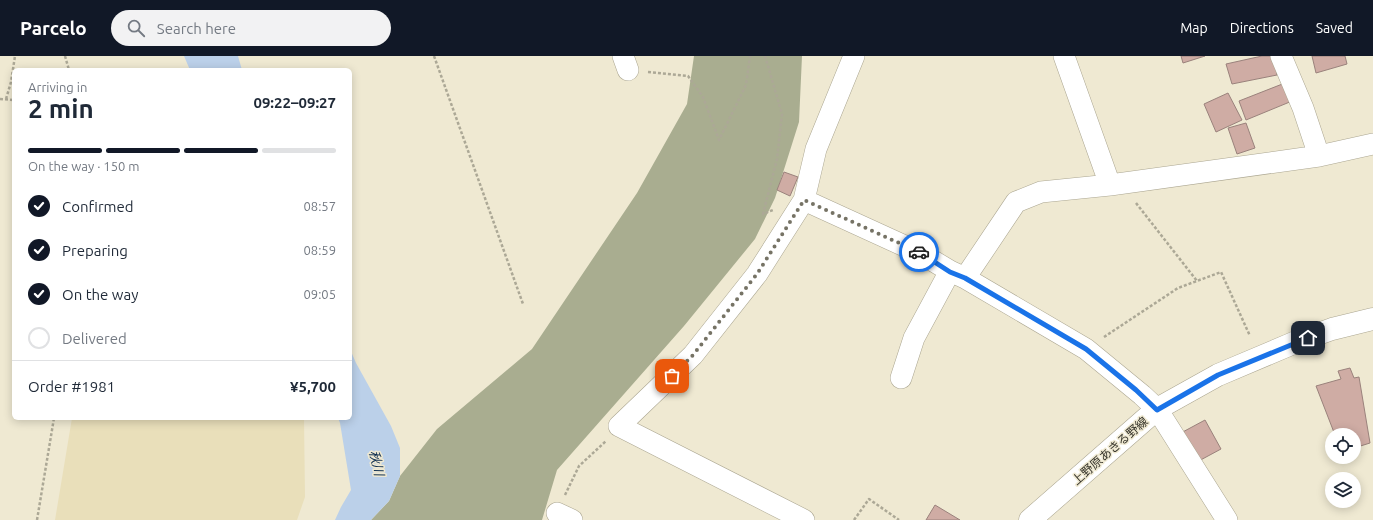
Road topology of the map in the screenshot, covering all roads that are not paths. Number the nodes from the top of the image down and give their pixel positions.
1 (854, 56) edge
2 (1064, 56) edge
3 (1281, 56) edge
4 (1373, 144) edge
5 (1319, 156) junction
6 (1115, 184) junction
7 (804, 200) junction
8 (958, 275) junction
9 (1373, 319) edge
10 (901, 378) dead end
11 (1157, 410) junction
12 (804, 520) edge
13 (1030, 520) edge
14 (1227, 520) edge

1 - 7 street
2 - 6 street
3 - 5 street
4 - 5 street
5 - 6 street
6 - 8 street
7 - 8 street
7 - 12 street
8 - 10 street
8 - 11 street
9 - 11 main road, 上野原あきる野線
11 - 13 main road, 上野原あきる野線
11 - 14 street

